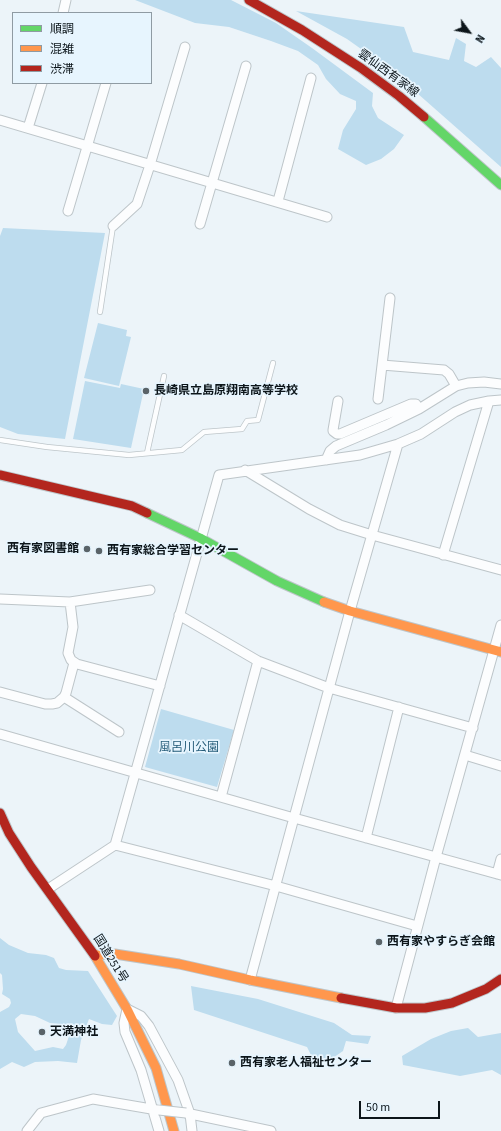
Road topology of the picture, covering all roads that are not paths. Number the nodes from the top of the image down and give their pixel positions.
1 (66, 0) edge
2 (249, 0) edge
3 (63, 12) edge
4 (185, 47) dead end
5 (246, 66) dead end
6 (312, 78) dead end
7 (42, 84) edge
8 (106, 84) edge
9 (0, 120) edge
10 (28, 128) junction
11 (88, 146) junction
12 (150, 165) junction
13 (212, 182) junction
14 (501, 185) edge
15 (278, 202) junction
16 (68, 211) dead end
17 (327, 217) dead end
18 (200, 224) dead end
19 (113, 226) joint
20 (390, 298) dead end
21 (100, 312) dead end
22 (273, 363) dead end
23 (382, 365) junction
24 (164, 376) dead end
25 (501, 384) edge
26 (456, 386) junction
27 (378, 399) dead end
28 (501, 400) edge
29 (489, 401) junction
30 (338, 402) dead end
31 (419, 409) junction
32 (0, 440) edge
33 (398, 444) junction
34 (147, 453) junction
35 (326, 460) junction
36 (245, 470) junction
37 (0, 475) edge
38 (372, 535) junction
39 (200, 538) junction
40 (443, 555) junction
41 (501, 570) edge
42 (150, 590) dead end
43 (0, 599) edge
44 (70, 602) junction
45 (350, 611) junction
46 (179, 616) junction
47 (501, 625) edge
48 (498, 651) edge
49 (258, 661) junction
50 (74, 663) junction
51 (160, 686) junction
52 (330, 688) junction
53 (0, 692) edge
54 (64, 698) junction
55 (399, 707) junction
56 (473, 728) junction
57 (119, 732) dead end
58 (0, 734) edge
59 (465, 755) junction
60 (501, 766) edge
61 (136, 772) junction
62 (221, 796) junction
63 (0, 812) edge
64 (294, 818) junction
65 (366, 838) junction
66 (116, 845) junction
67 (436, 858) junction
68 (501, 859) edge
69 (499, 874) edge
70 (276, 886) junction
71 (48, 889) junction
72 (417, 926) junction
73 (95, 956) junction
74 (501, 979) edge
75 (250, 980) junction
76 (396, 1008) junction
77 (127, 1009) junction
78 (156, 1109) junction
79 (188, 1114) junction
80 (27, 1131) edge
81 (159, 1131) edge
82 (174, 1131) edge
83 (192, 1131) edge
84 (270, 1131) edge

1 - 3 street
2 - 14 main road, 雲仙西有家線
4 - 12 street
5 - 13 street
6 - 15 street
7 - 10 street
8 - 11 street
9 - 10 street
10 - 11 street
11 - 12 street
11 - 16 street
12 - 13 street
12 - 19 street
13 - 15 street
13 - 18 street
15 - 17 street
19 - 21 lane
20 - 23 street
22 - 34 lane
23 - 26 street
23 - 27 street
24 - 34 lane
25 - 26 street
26 - 31 street
28 - 29 street
29 - 33 street
29 - 40 street
30 - 31 street
31 - 35 street
32 - 34 lane
33 - 35 street
33 - 38 street
35 - 36 street
36 - 38 street
36 - 39 street
37 - 39 main road
38 - 40 street
38 - 45 street
39 - 45 main road
39 - 46 street
40 - 41 street
42 - 44 street
43 - 44 street
44 - 50 street
45 - 48 main road
45 - 52 street
46 - 49 street
46 - 51 street
47 - 48 street
48 - 56 street
49 - 52 street
49 - 62 street
50 - 51 street
50 - 54 street
51 - 61 street
52 - 55 street
52 - 64 street
53 - 54 street
54 - 57 street
55 - 56 street
55 - 65 street
56 - 59 street
58 - 61 street
59 - 60 street
59 - 67 street
61 - 62 street
61 - 66 street
62 - 64 street
63 - 71 main road, 国道251号
64 - 65 street
64 - 70 street
65 - 67 street
66 - 70 street
66 - 71 street
67 - 69 street
67 - 72 street
68 - 69 street
70 - 72 street
70 - 75 street
71 - 73 main road, 国道251号
72 - 76 street
73 - 75 main road
73 - 77 main road, 国道251号
74 - 76 main road
75 - 76 main road
77 - 78 street
77 - 79 street
77 - 82 main road, 国道251号
78 - 79 street, bridge
78 - 80 street
78 - 81 street
79 - 83 street
79 - 84 street

